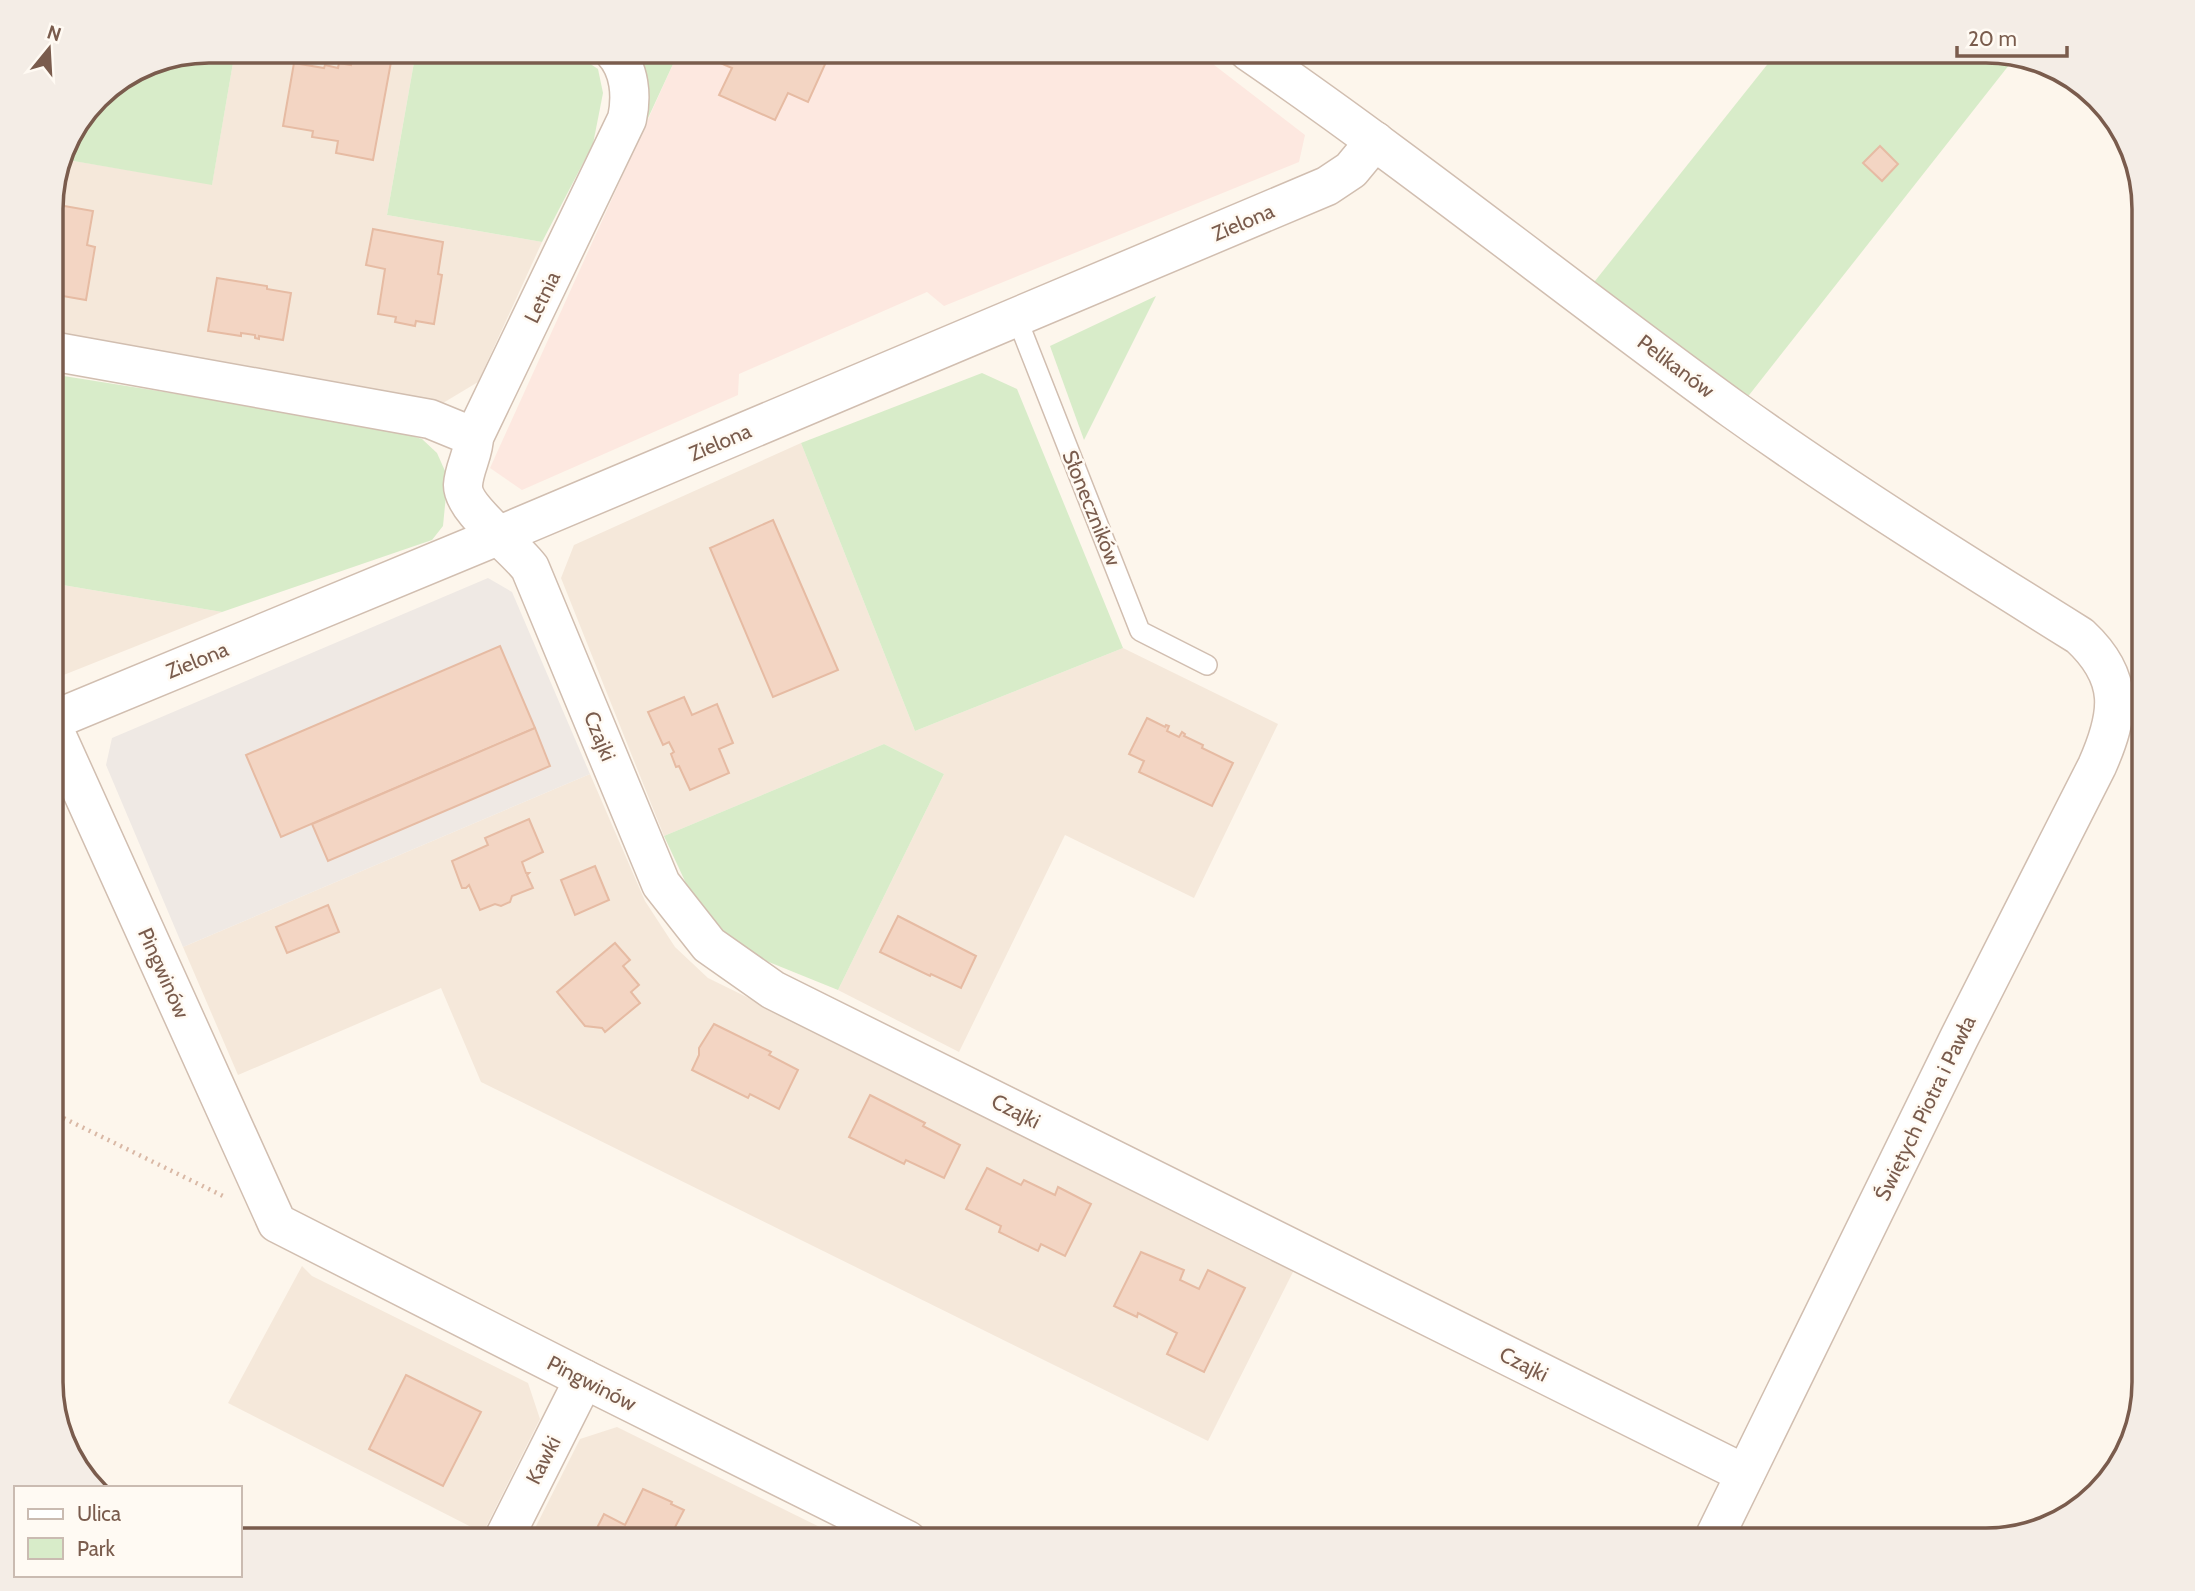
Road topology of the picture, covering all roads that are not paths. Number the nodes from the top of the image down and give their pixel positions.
1 (621, 63) edge
2 (1265, 63) edge
3 (1376, 141) junction
4 (1016, 316) junction
5 (63, 353) edge
6 (474, 437) junction
7 (500, 535) junction
8 (1207, 665) dead end
9 (2108, 670) joint
10 (63, 717) edge
11 (63, 749) edge
12 (584, 1379) junction
13 (1745, 1475) junction
14 (509, 1528) edge
15 (883, 1528) edge
16 (1719, 1528) edge

1 - 6 street, Letnia
2 - 3 street, Pelikanów
3 - 4 street, Zielona
3 - 9 street, Pelikanów
4 - 7 street, Zielona
4 - 8 lane, Słoneczników
5 - 6 street
6 - 7 street, Letnia
7 - 10 street, Zielona
7 - 13 street, Czajki
9 - 13 street, Świętych Piotra i Pawła
11 - 12 street, Pingwinów
12 - 14 street, Kawki
12 - 15 street, Pingwinów
13 - 16 street, Świętych Piotra i Pawła

